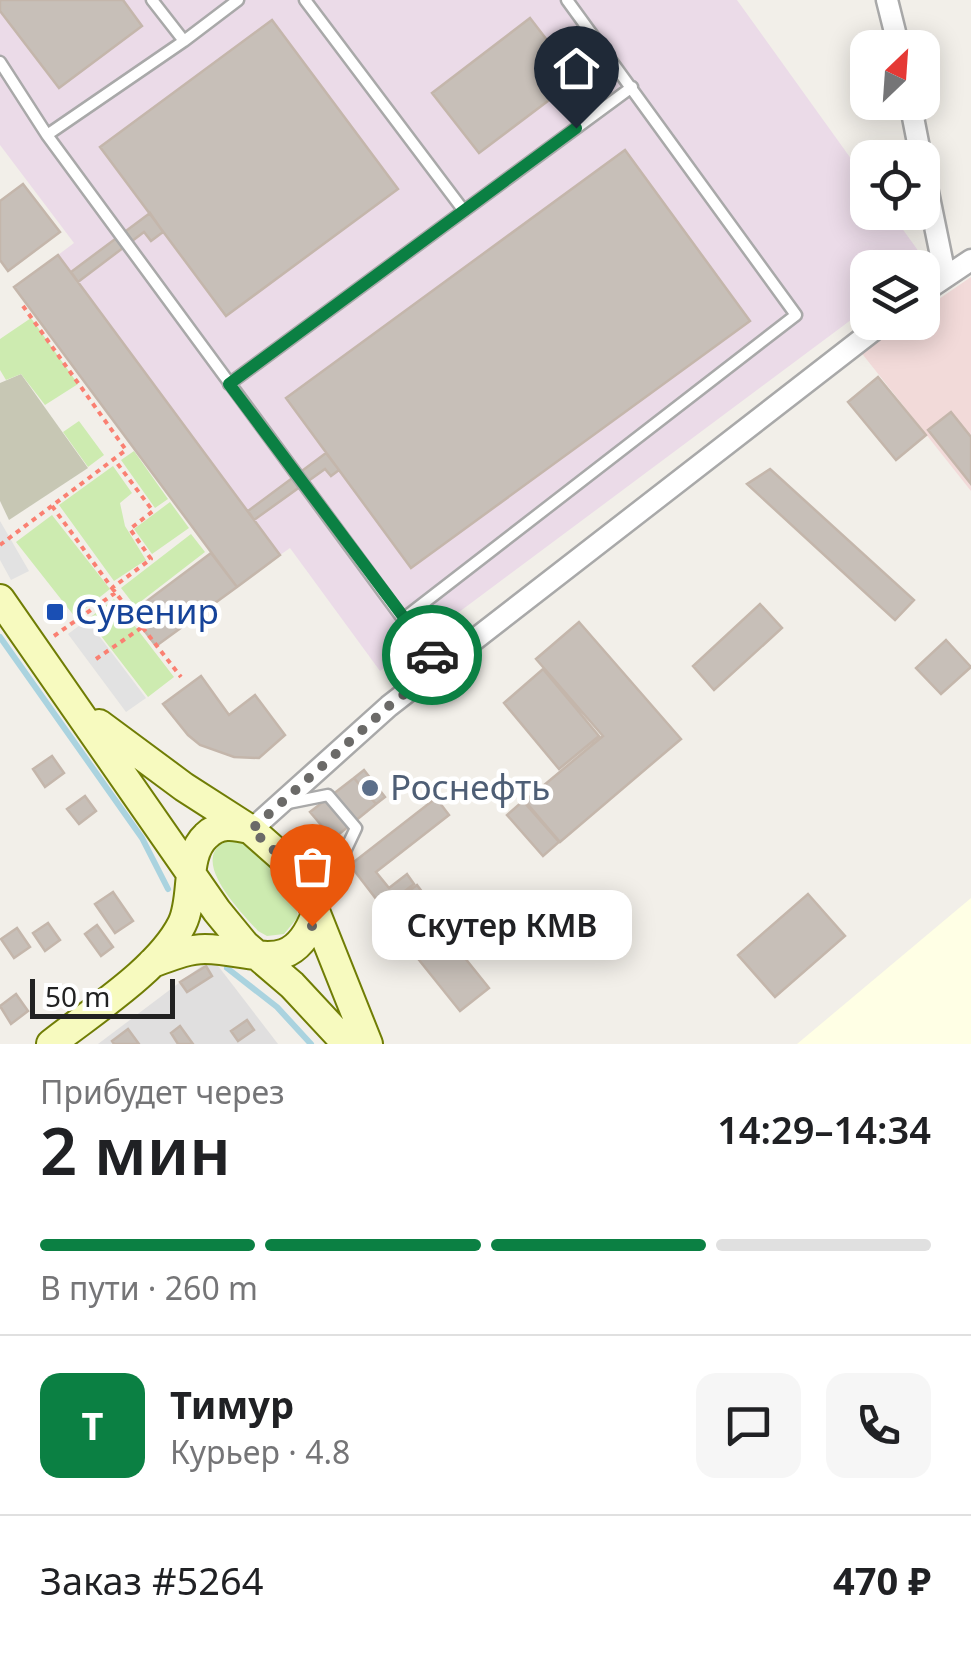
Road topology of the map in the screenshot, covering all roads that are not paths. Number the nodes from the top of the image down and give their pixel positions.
1 (152, 0) edge
2 (238, 0) edge
3 (305, 0) edge
4 (567, 0) edge
5 (887, 0) edge
6 (894, 30) edge
7 (184, 42) junction
8 (0, 62) edge
9 (632, 88) junction
10 (47, 135) junction
11 (464, 211) junction
12 (936, 230) edge
13 (971, 260) edge
14 (945, 276) junction
15 (940, 280) edge
16 (861, 340) edge
17 (229, 384) junction
18 (0, 599) edge
19 (403, 619) junction
20 (440, 666) junction
21 (78, 708) junction
22 (278, 804) junction
23 (251, 830) junction
24 (192, 875) junction
25 (316, 914) junction
26 (257, 956) junction
27 (151, 964) junction
28 (51, 1044) edge
29 (346, 1044) edge
30 (368, 1044) edge

1 - 7 lane
2 - 7 lane
3 - 11 lane
4 - 9 lane
5 - 6 street
7 - 10 lane
8 - 10 lane
9 - 11 lane
9 - 19 lane
10 - 17 lane
11 - 17 lane
12 - 14 street
13 - 14 street
14 - 15 street
16 - 20 street
17 - 19 lane
18 - 21 main road
19 - 20 lane
20 - 22 street
21 - 23 main road
21 - 24 main road
22 - 23 street
22 - 25 lane
23 - 24 main road
23 - 25 main road
24 - 26 main road
24 - 27 main road
25 - 26 main road
25 - 30 main road
26 - 27 main road
26 - 29 main road
27 - 28 main road

